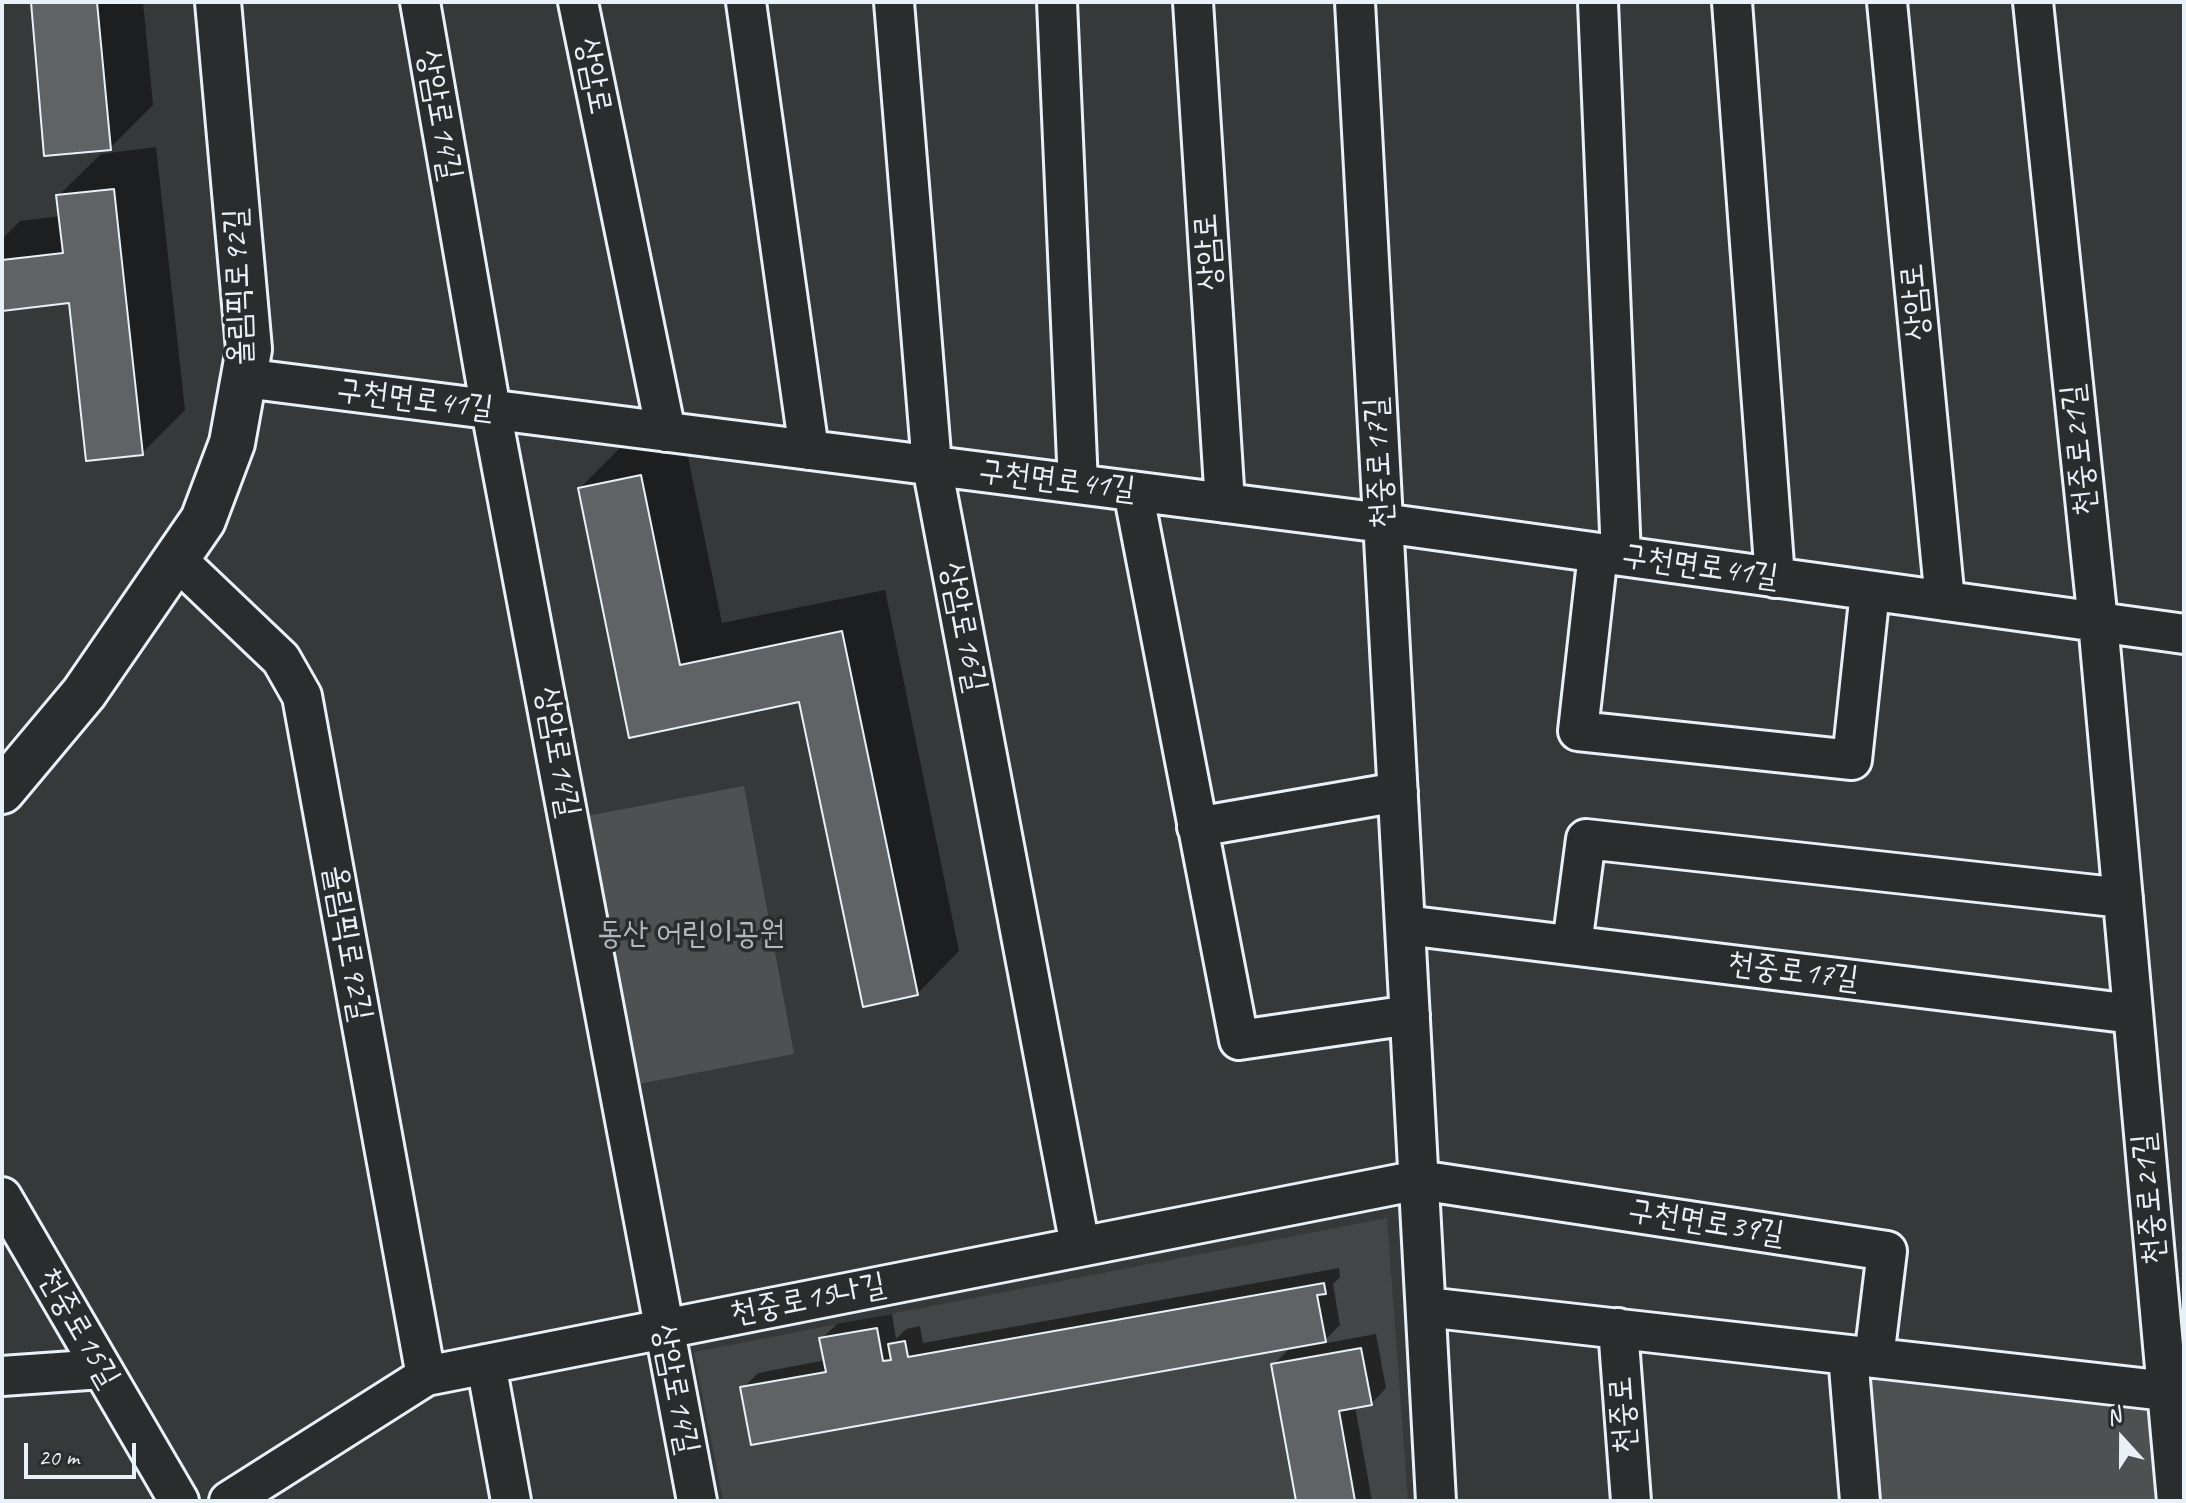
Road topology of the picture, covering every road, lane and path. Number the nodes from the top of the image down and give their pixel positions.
1 (218, 2) edge
2 (420, 2) edge
3 (578, 2) edge
4 (746, 2) edge
5 (894, 2) edge
6 (1057, 2) edge
7 (1193, 2) edge
8 (1355, 2) edge
9 (1598, 2) edge
10 (1732, 2) edge
11 (1887, 2) edge
12 (2033, 2) edge
13 (244, 378) junction
14 (491, 410) junction
15 (666, 432) junction
16 (809, 450) junction
17 (932, 466) junction
18 (1078, 484) junction
19 (1133, 491) junction
20 (1225, 503) junction
21 (1383, 523) junction
22 (1609, 554) junction
23 (175, 558) junction
24 (1775, 578) junction
25 (1870, 591) junction
26 (1945, 601) junction
27 (2098, 622) junction
28 (2184, 634) edge
29 (2, 791) edge
30 (1398, 792) junction
31 (1197, 827) junction
32 (2123, 898) junction
33 (1405, 925) junction
34 (1572, 945) junction
35 (2133, 1014) junction
36 (1410, 1015) junction
37 (1419, 1180) junction
38 (2, 1197) edge
39 (1080, 1246) junction
40 (1426, 1307) junction
41 (1618, 1328) junction
42 (663, 1329) junction
43 (1861, 1356) junction
44 (486, 1364) junction
45 (102, 1369) junction
46 (2, 1376) edge
47 (426, 1376) junction
48 (2176, 1392) edge
49 (179, 1501) edge
50 (229, 1501) edge
51 (511, 1501) edge
52 (697, 1501) edge
53 (1436, 1501) edge
54 (1631, 1501) edge
55 (1860, 1501) edge
56 (2177, 1501) edge

1 - 13 street, 올림픽로92길
2 - 14 street, 상암로14길
3 - 15 street, 상암로
4 - 16 street
5 - 17 street, 상암로16길
6 - 18 street
7 - 20 street, 상암로
8 - 21 street, 천중로17길
9 - 22 street
10 - 24 street
11 - 26 street, 상암로
12 - 27 street, 천중로21길
13 - 14 street, 구천면로41길
13 - 23 street, 올림픽로92길
14 - 15 street, 구천면로41길
14 - 42 street, 상암로14길
15 - 16 street, 구천면로41길
16 - 17 street, 구천면로41길
17 - 18 street, 구천면로41길
17 - 39 street, 상암로16길
18 - 19 street, 구천면로41길
19 - 20 street, 구천면로41길
19 - 31 street
20 - 21 street, 구천면로41길
21 - 22 street, 구천면로41길
21 - 30 street, 천중로17길
22 - 24 street, 구천면로41길
22 - 25 street
23 - 29 street, 올림픽로92길
23 - 47 street, 올림픽로92길
24 - 25 street, 구천면로41길
25 - 26 street, 구천면로41길
26 - 27 street, 구천면로41길
27 - 28 street, 구천면로41길
27 - 32 street, 천중로21길
30 - 31 street
30 - 33 street, 천중로17길
31 - 36 street
32 - 34 street
32 - 35 street, 천중로21길
33 - 34 street, 천중로17길
33 - 36 street, 천중로17길
34 - 35 street, 천중로17길
35 - 48 street, 천중로21길
36 - 37 street, 천중로17길
37 - 39 street, 천중로15나길
37 - 40 street, 천중로17길
37 - 43 street, 구천면로39길
38 - 45 street, 천중로15길
39 - 42 street, 천중로15나길
40 - 41 street
40 - 53 street, 천중로17길
41 - 43 street
41 - 54 street, 천중로
42 - 44 street, 천중로15나길
42 - 52 street, 상암로14길
43 - 48 street
43 - 55 street
44 - 47 street, 천중로15나길
44 - 51 street
45 - 46 street
45 - 49 street, 천중로15길
47 - 50 street, 천중로15나길
48 - 56 street, 천중로21길

